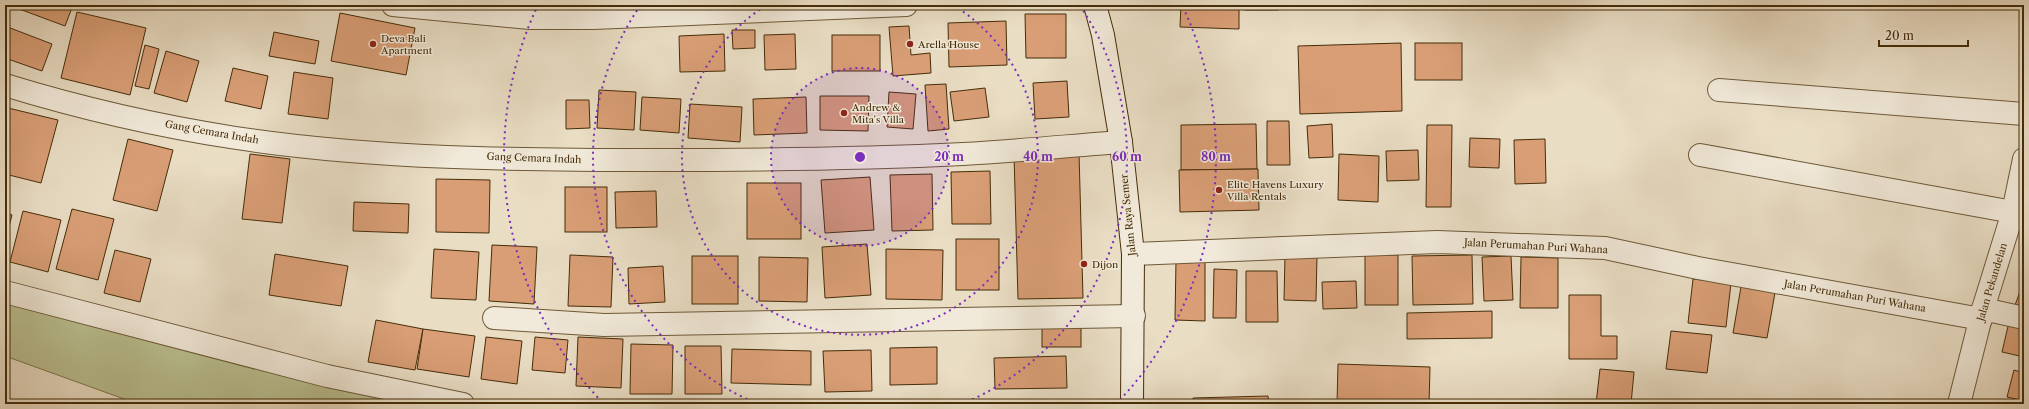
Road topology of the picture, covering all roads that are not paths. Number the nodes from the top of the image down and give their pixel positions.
1 (393, 5) edge
2 (906, 5) edge
3 (1095, 5) edge
4 (5, 85) edge
5 (1718, 90) dead end
6 (2024, 114) edge
7 (1121, 142) junction
8 (1700, 155) dead end
9 (2024, 159) edge
10 (2013, 212) junction
11 (1133, 254) junction
12 (5, 292) edge
13 (1982, 314) junction
14 (1134, 316) junction
15 (494, 318) dead end
16 (2024, 318) edge
17 (463, 404) edge
18 (1132, 404) edge
19 (1959, 404) edge

1 - 2 street
3 - 7 street, Jalan Raya Semer
4 - 7 street, Gang Cemara Indah
5 - 6 street
7 - 11 street, Jalan Raya Semer
8 - 10 street
9 - 10 street, Jalan Pekandelan
10 - 13 street, Jalan Pekandelan
11 - 13 street, Jalan Perumahan Puri Wahana
11 - 14 street, Jalan Raya Semer
12 - 17 street
13 - 16 street, Jalan Perumahan Puri Wahana
13 - 19 street, Jalan Pekandelan
14 - 15 street
14 - 18 street, Jalan Raya Semer

